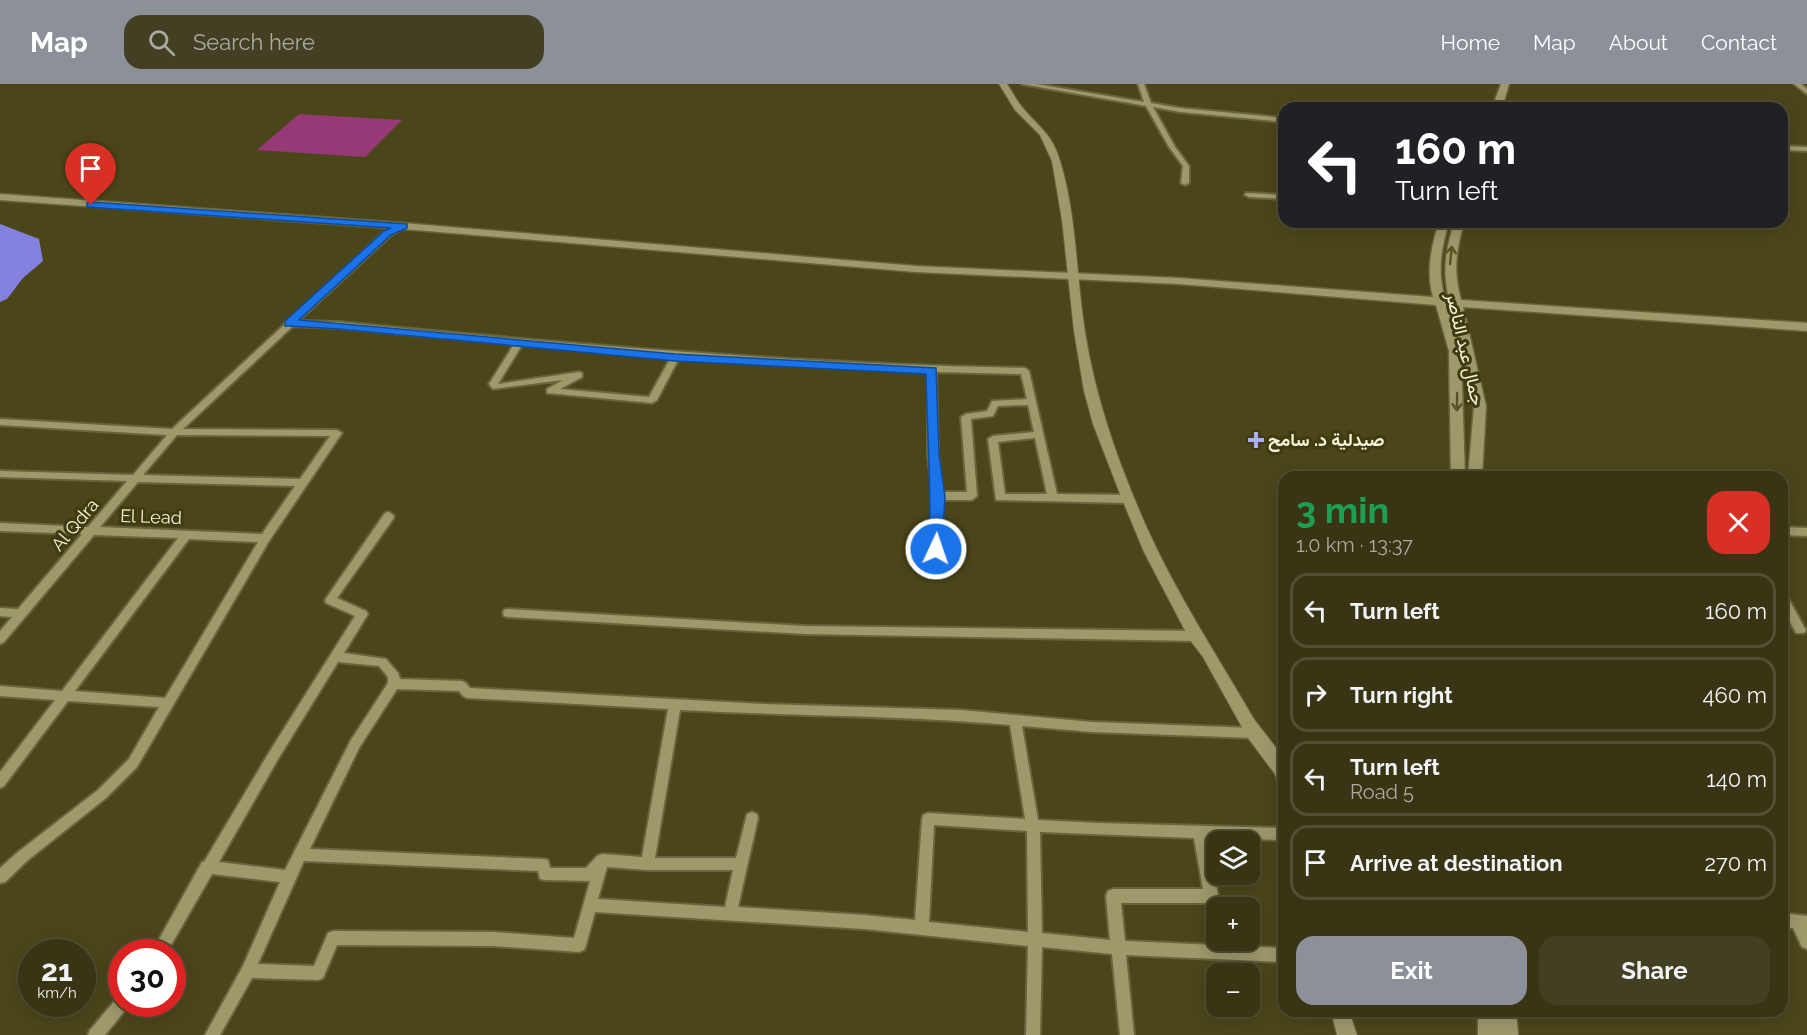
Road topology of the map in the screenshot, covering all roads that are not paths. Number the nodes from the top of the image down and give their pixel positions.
1 (1004, 84) edge
2 (1025, 84) edge
3 (1141, 84) edge
4 (1494, 84) edge
5 (1505, 84) edge
6 (1797, 84) edge
7 (1807, 92) edge
8 (1489, 102) edge
9 (1499, 102) edge
10 (1148, 105) junction
11 (1278, 119) edge
12 (1788, 148) edge
13 (1807, 149) edge
14 (1185, 183) dead end
15 (1249, 195) dead end
16 (0, 197) edge
17 (1278, 197) edge
18 (403, 226) junction
19 (1442, 228) edge
20 (1457, 228) edge
21 (1073, 275) junction
22 (1439, 301) junction
23 (1454, 303) junction
24 (289, 323) junction
25 (1807, 327) edge
26 (520, 342) junction
27 (675, 357) junction
28 (932, 370) junction
29 (1032, 402) junction
30 (0, 422) edge
31 (174, 432) junction
32 (1038, 435) junction
33 (1458, 471) edge
34 (1475, 471) edge
35 (0, 474) edge
36 (134, 479) junction
37 (303, 483) junction
38 (938, 496) junction
39 (1053, 498) junction
40 (1128, 499) junction
41 (389, 516) dead end
42 (0, 527) edge
43 (92, 531) junction
44 (1788, 531) edge
45 (1807, 532) edge
46 (187, 534) junction
47 (265, 538) junction
48 (936, 549) dead end
49 (1788, 608) edge
50 (0, 612) edge
51 (508, 614) dead end
52 (20, 615) junction
53 (1800, 630) dead end
54 (1195, 636) junction
55 (0, 639) edge
56 (335, 657) junction
57 (394, 684) junction
58 (0, 691) edge
59 (63, 696) junction
60 (167, 703) junction
61 (675, 704) junction
62 (1015, 721) junction
63 (1254, 733) junction
64 (1278, 767) edge
65 (0, 782) edge
66 (752, 818) dead end
67 (1033, 825) junction
68 (1200, 832) junction
69 (1278, 834) edge
70 (300, 855) junction
71 (602, 860) junction
72 (647, 864) junction
73 (741, 864) junction
74 (207, 867) junction
75 (0, 877) edge
76 (289, 877) junction
77 (591, 905) junction
78 (730, 914) junction
79 (1802, 923) edge
80 (922, 927) junction
81 (166, 939) edge
82 (1035, 941) junction
83 (1807, 942) edge
84 (1119, 948) junction
85 (1278, 956) edge
86 (248, 971) junction
87 (110, 1017) edge
88 (1342, 1017) edge
89 (1488, 1017) edge
90 (1506, 1017) edge
91 (95, 1035) edge
92 (212, 1035) edge
93 (1033, 1035) edge
94 (1127, 1035) edge
95 (1347, 1035) edge
96 (1489, 1035) edge
97 (1507, 1035) edge

1 - 21 street
2 - 10 street
3 - 10 street
4 - 8 main road
5 - 9 main road
6 - 7 street
10 - 11 street
10 - 14 street
12 - 13 street
15 - 17 street
16 - 18 main road
18 - 21 main road
18 - 24 street, Al Qdra
19 - 22 main road, جمال عبد الناصر
23 -> 20 main road, جمال عبد الناصر
21 - 22 main road
21 - 40 street
22 - 23 main road
22 -> 33 main road, جمال عبد الناصر
23 - 25 main road
23 - 34 main road, جمال عبد الناصر
24 - 26 street
24 - 31 street, Al Qdra
26 - 27 street
26 - 27 street
27 - 28 street
28 - 29 street
28 - 38 street
29 - 32 street
29 - 38 street
30 - 31 street
31 - 36 street, Al Qdra
31 - 37 street
32 - 39 street
32 - 39 street
35 - 36 street
36 - 37 street
36 - 43 street, Al Qdra
37 - 47 street
38 - 48 street
39 - 40 street
40 - 54 street
41 - 56 street
42 - 43 street, El Lead
43 - 46 street, El Lead
43 - 52 street, Al Qdra
44 - 45 street
46 - 47 street, El Lead
46 - 59 street
47 - 60 street
49 - 53 street
50 - 52 street
51 - 54 street
52 - 55 street, Al Qdra
54 - 63 street
56 - 57 street
56 - 74 street
57 - 61 street
57 - 70 street
58 - 59 street
59 - 60 street
59 - 65 street
60 - 75 street
61 - 62 street
61 - 72 street
62 - 63 street
62 - 67 street
63 - 64 street
66 - 73 street
67 - 68 street
67 - 80 street
67 - 82 street
68 - 69 street
68 - 84 street
70 - 71 street
70 - 76 street
71 - 72 street
71 - 77 street
72 - 73 street
73 - 78 street
74 - 76 street
74 - 81 street
76 - 86 street
77 - 78 street
77 - 86 street
78 - 80 street
79 - 83 street
80 - 82 street
82 - 84 street
82 - 93 street
84 - 85 street
84 - 94 street
86 - 92 street
87 - 91 street
88 - 95 street
89 - 96 main road
90 - 97 main road

